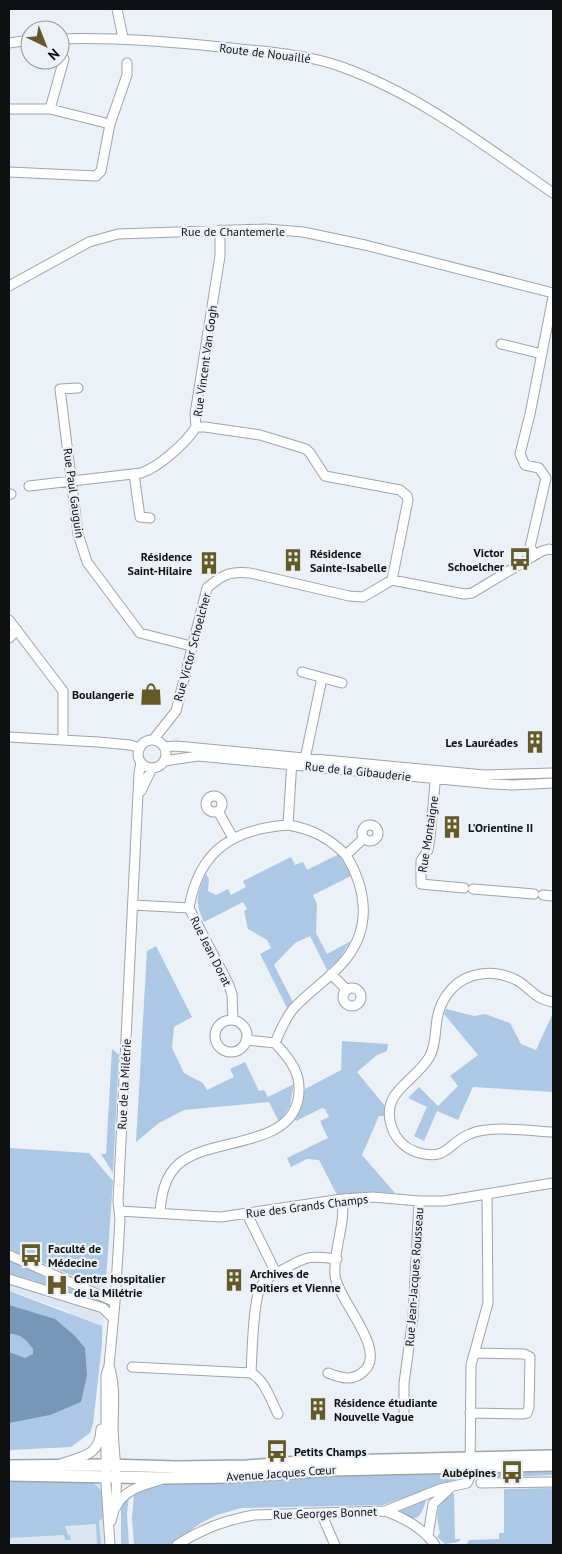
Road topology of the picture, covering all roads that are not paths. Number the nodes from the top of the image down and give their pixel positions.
1 (117, 9) edge
2 (70, 38) edge
3 (123, 38) junction
4 (127, 64) dead end
5 (61, 70) edge
6 (9, 109) edge
7 (50, 109) junction
8 (110, 124) junction
9 (9, 172) edge
10 (553, 194) edge
11 (220, 230) junction
12 (9, 286) edge
13 (553, 293) edge
14 (553, 298) edge
15 (501, 344) dead end
16 (542, 354) junction
17 (78, 388) dead end
18 (196, 428) junction
19 (134, 474) junction
20 (71, 481) junction
21 (29, 486) dead end
22 (150, 518) dead end
23 (553, 550) edge
24 (535, 555) junction
25 (392, 580) junction
26 (9, 620) edge
27 (17, 630) junction
28 (9, 638) edge
29 (191, 646) junction
30 (302, 672) dead end
31 (322, 678) junction
32 (342, 683) dead end
33 (9, 737) edge
34 (63, 740) junction
35 (153, 740) junction
36 (164, 747) junction
37 (140, 748) junction
38 (305, 759) junction
39 (164, 761) junction
40 (292, 761) junction
41 (141, 763) junction
42 (152, 768) junction
43 (553, 773) edge
44 (436, 775) junction
45 (553, 783) edge
46 (139, 801) junction
47 (218, 811) dead end
48 (288, 825) junction
49 (233, 838) junction
50 (364, 838) dead end
51 (346, 855) junction
52 (553, 896) edge
53 (133, 905) junction
54 (189, 908) junction
55 (331, 974) junction
56 (347, 990) dead end
57 (553, 1002) edge
58 (233, 1020) junction
59 (246, 1040) junction
60 (275, 1043) junction
61 (553, 1132) edge
62 (553, 1184) edge
63 (488, 1194) junction
64 (342, 1199) junction
65 (420, 1201) junction
66 (119, 1211) junction
67 (160, 1213) junction
68 (247, 1214) junction
69 (9, 1256) edge
70 (337, 1259) junction
71 (276, 1273) junction
72 (9, 1279) edge
73 (50, 1291) junction
74 (115, 1302) junction
75 (113, 1318) junction
76 (474, 1353) junction
77 (114, 1366) junction
78 (132, 1367) dead end
79 (251, 1373) junction
80 (328, 1373) dead end
81 (106, 1400) junction
82 (404, 1412) dead end
83 (470, 1413) junction
84 (278, 1414) dead end
85 (553, 1456) edge
86 (470, 1462) junction
87 (58, 1464) junction
88 (111, 1465) junction
89 (553, 1465) edge
90 (9, 1466) edge
91 (9, 1475) edge
92 (111, 1477) junction
93 (165, 1478) junction
94 (553, 1482) edge
95 (481, 1483) dead end
96 (452, 1486) junction
97 (114, 1510) junction
98 (385, 1511) junction
99 (321, 1513) junction
100 (110, 1523) junction
101 (194, 1534) junction
102 (428, 1536) junction
103 (110, 1545) edge
104 (178, 1545) edge
105 (183, 1545) edge
106 (335, 1545) edge
107 (435, 1545) edge

1 - 3 street
2 - 3 street, Route de Nouaillé
3 - 10 street, Route de Nouaillé
4 - 8 street
5 - 7 street
6 - 7 street
7 - 8 street
8 - 9 street
11 - 12 street, Rue de Chantemerle
11 - 13 street, Rue de Chantemerle
11 - 18 street, Rue Vincent Van Gogh
14 - 16 street
15 - 16 street
16 - 24 street
17 - 20 street, Rue Paul Gauguin
18 - 19 street, Rue Vincent Van Gogh
18 - 25 street
19 - 20 street, Rue Vincent Van Gogh
19 - 22 street
20 - 21 street, Rue Vincent Van Gogh
20 - 29 street, Rue Paul Gauguin
23 - 24 street
24 - 25 street
25 - 29 street, Rue Victor Schoelcher
26 - 27 street
27 - 28 street
27 - 34 street
29 - 35 street, Rue Victor Schoelcher
30 - 31 street
31 - 32 street
31 - 38 street
33 - 34 street
34 - 37 street
35 - 36 street
35 - 37 street
36 - 39 street
36 - 40 street, Rue de la Gibauderie
37 - 41 street
38 - 40 street, Rue de la Gibauderie
38 - 44 street, Rue de la Gibauderie
39 - 40 street, Rue de la Gibauderie
39 - 42 street
40 - 44 street, Rue de la Gibauderie
40 - 48 street
41 - 42 street
41 - 46 street, Rue de la Milétrie
42 - 46 street, Rue de la Milétrie
43 - 44 street, Rue de la Gibauderie
44 - 45 street, Rue de la Gibauderie
44 - 52 street, Rue Montaigne
46 - 53 street, Rue de la Milétrie
47 - 49 street
48 - 49 street
48 - 51 street
49 - 54 street
50 - 51 street
51 - 55 street
53 - 54 street, Rue Jean Dorat
53 - 66 street, Rue de la Milétrie
54 - 58 street, Rue Jean Dorat
55 - 56 street
55 - 60 street
57 - 61 street
58 - 59 street
58 - 59 street
59 - 60 street
60 - 67 street
62 - 63 street, Rue des Grands Champs
63 - 65 street, Rue des Grands Champs
63 - 76 street
64 - 65 street, Rue des Grands Champs
64 - 68 street, Rue des Grands Champs
64 - 70 street
65 - 82 street, Rue Jean-Jacques Rousseau
66 - 67 street, Rue des Grands Champs
66 - 74 street, Rue de la Milétrie
67 - 68 street, Rue des Grands Champs
68 - 71 street
69 - 74 street
70 - 71 street
70 - 80 street
71 - 79 street
72 - 73 street
73 - 74 street
73 - 75 street
74 - 75 street, Rue de la Milétrie
75 - 77 street, Rue de la Milétrie
76 - 83 street
76 - 83 street
77 - 81 street, Rue de la Milétrie
77 - 88 street, Rue de la Milétrie
78 - 79 street
79 - 84 street
81 - 87 street
81 - 88 street, Rue de la Milétrie
83 - 86 street
85 - 86 main road, Avenue Jacques Cœur
86 - 88 main road, Avenue Jacques Cœur
86 - 89 main road, Avenue Jacques Cœur
86 - 93 main road, Avenue Jacques Cœur
86 - 96 street, Rue Georges Bonnet
87 - 88 main road, Avenue Jacques Cœur
87 - 90 main road, Avenue Jacques Cœur
88 - 92 street
91 - 92 main road, Avenue Jacques Cœur
92 - 93 main road, Avenue Jacques Cœur
92 - 97 street
92 - 100 street
93 - 97 street
94 - 95 street
96 - 98 street, Rue Georges Bonnet
96 - 102 street
97 - 100 street
98 - 99 street, Rue Georges Bonnet
98 - 102 street
99 - 101 street, Rue Georges Bonnet
99 - 106 street
100 - 103 street
101 - 104 street, Rue Georges Bonnet
101 - 105 street, Rue Georges Bonnet
102 - 107 street

